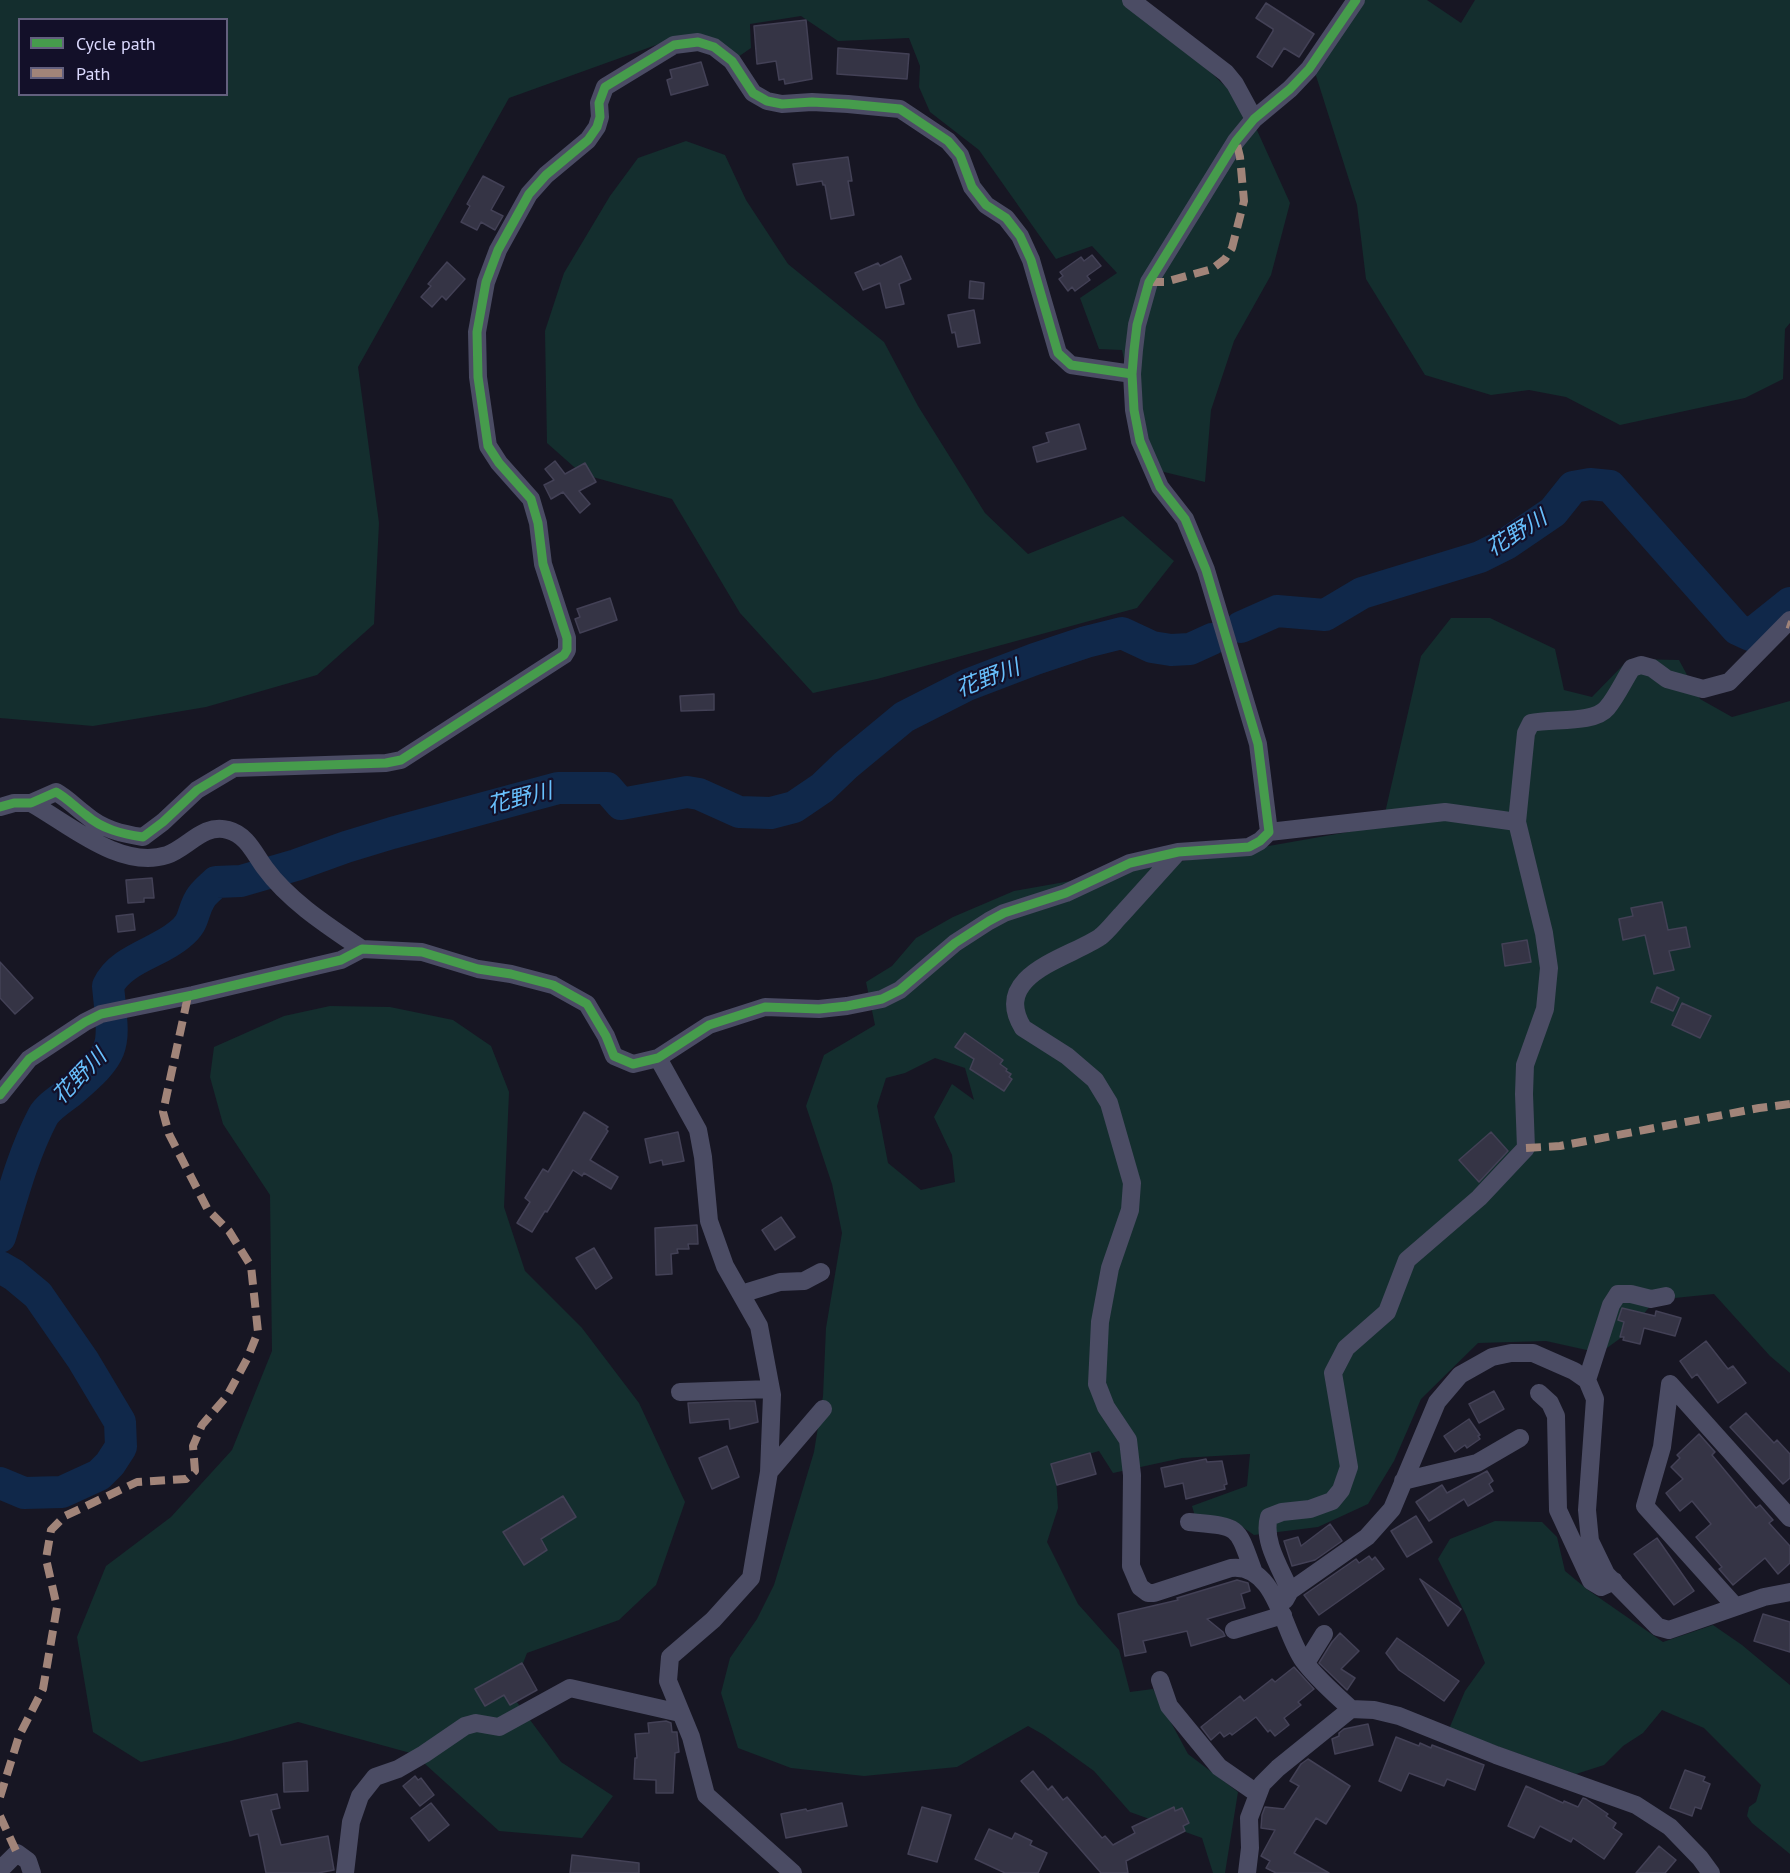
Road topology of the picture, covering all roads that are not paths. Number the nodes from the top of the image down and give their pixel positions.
1 (1131, 0) edge
2 (1356, 0) edge
3 (1254, 119) junction
4 (1132, 374) junction
5 (1790, 620) edge
6 (31, 803) junction
7 (0, 807) edge
8 (1517, 822) junction
9 (1269, 832) junction
10 (1178, 852) junction
11 (362, 949) junction
12 (658, 1058) junction
13 (0, 1095) edge
14 (821, 1272) dead end
15 (741, 1294) junction
16 (1666, 1296) dead end
17 (1587, 1380) junction
18 (771, 1389) junction
19 (680, 1392) dead end
20 (1539, 1393) dead end
21 (823, 1409) dead end
22 (1520, 1438) dead end
23 (769, 1472) junction
24 (1403, 1481) junction
25 (1790, 1518) edge
26 (1189, 1522) dead end
27 (1254, 1573) junction
28 (1614, 1581) junction
29 (1290, 1591) junction
30 (1790, 1592) edge
31 (1735, 1606) junction
32 (1282, 1611) junction
33 (1234, 1630) dead end
34 (1324, 1634) dead end
35 (1306, 1663) junction
36 (1160, 1680) dead end
37 (1351, 1710) junction
38 (680, 1713) junction
39 (1258, 1794) junction
40 (0, 1870) edge
41 (32, 1873) edge
42 (345, 1873) edge
43 (793, 1873) edge
44 (1247, 1873) edge
45 (1711, 1873) edge

1 - 3 street
2 - 3 street
3 - 4 street
4 - 6 street
4 - 9 street
5 - 8 street
6 - 7 street
6 - 11 street
8 - 9 street
8 - 29 street
9 - 10 street
10 - 12 street
10 - 27 street
11 - 12 street
11 - 13 street
12 - 15 street
14 - 15 street
15 - 18 street
16 - 17 street
17 - 24 street
17 - 28 street
18 - 19 street
18 - 23 street
20 - 28 street
21 - 23 street
22 - 24 street
23 - 38 street
24 - 29 street
25 - 31 street
26 - 27 street
27 - 32 street
28 - 31 street
29 - 32 street
30 - 31 street
32 - 33 street
32 - 35 street
34 - 35 street
35 - 37 street
36 - 39 street
37 - 39 street
37 - 45 street
38 - 42 street
38 - 43 street
39 - 44 street
40 - 41 street

